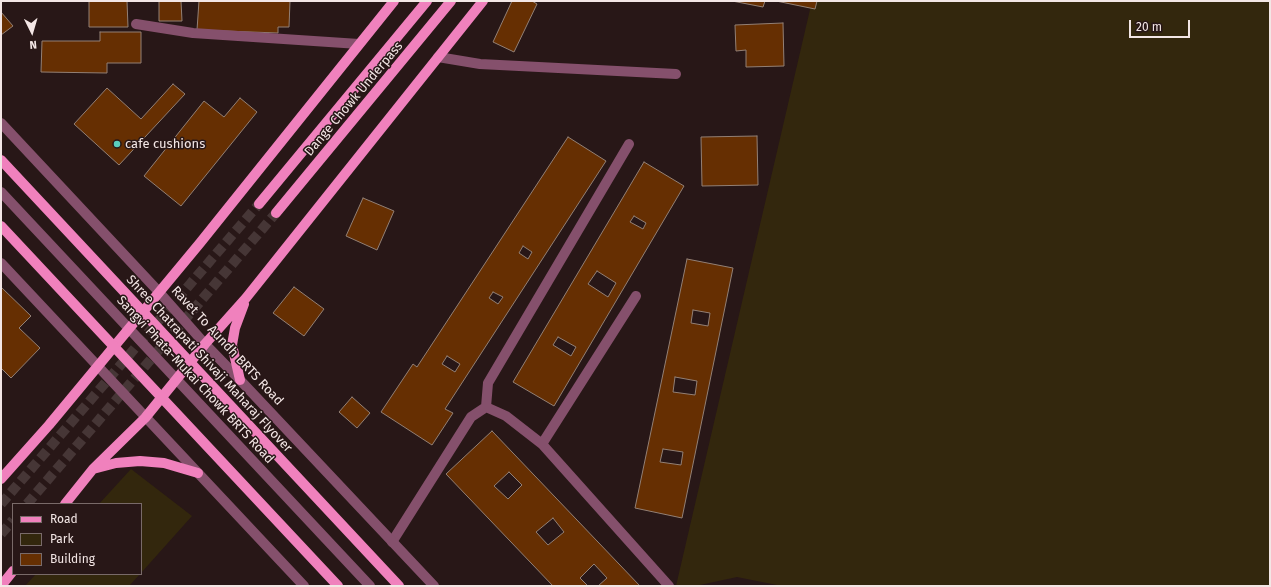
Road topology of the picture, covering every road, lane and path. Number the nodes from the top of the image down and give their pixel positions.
1 (394, 1) edge
2 (427, 1) edge
3 (451, 1) edge
4 (483, 1) edge
5 (136, 24) dead end
6 (359, 44) junction
7 (438, 57) junction
8 (676, 74) dead end
9 (1, 124) edge
10 (629, 144) dead end
11 (1, 160) edge
12 (1, 192) edge
13 (259, 204) tunnel mouth
14 (276, 213) tunnel mouth
15 (1, 226) edge
16 (1, 263) edge
17 (159, 292) junction
18 (636, 296) dead end
19 (246, 298) junction
20 (129, 329) junction
21 (205, 344) junction
22 (97, 366) junction
23 (176, 380) junction
24 (240, 380) junction
25 (486, 407) junction
26 (145, 418) junction
27 (542, 444) junction
28 (93, 468) junction
29 (198, 473) junction
30 (1, 478) edge
31 (66, 503) edge
32 (392, 542) junction
33 (12, 572) edge
34 (1, 586) edge
35 (304, 586) edge
36 (338, 586) edge
37 (370, 586) edge
38 (399, 586) edge
39 (434, 586) edge
40 (669, 586) edge

1 - 6 main road
2 - 13 main road, Dange Chowk Underpass
3 - 14 main road, Dange Chowk Underpass
4 - 7 main road
5 - 6 street
6 - 17 main road
7 - 8 street
7 - 19 main road
9 - 17 street, Ravet To Aundh BRTS Road
10 - 25 street
11 - 38 main road, Shree Chatrapati Shivaji Maharaj Flyover, bridge
12 - 20 street, Sangvi Phata-Mukai Chowk BRTS Road
15 - 36 main road, bridge
16 - 22 street
17 - 20 main road
17 - 21 street, Ravet To Aundh BRTS Road
18 - 27 street
19 - 21 main road
19 - 24 main road
20 - 22 main road
20 - 23 street, Sangvi Phata-Mukai Chowk BRTS Road
21 - 23 main road
21 - 24 street, Ravet To Aundh BRTS Road
22 - 26 street
22 - 30 main road
23 - 26 main road
23 - 37 street, Sangvi Phata-Mukai Chowk BRTS Road
24 - 32 street, Ravet To Aundh BRTS Road
25 - 27 street
25 - 32 street
26 - 28 main road
26 - 29 street
27 - 40 street
28 - 29 main road
28 - 31 main road
29 - 35 street
32 - 39 street, Ravet To Aundh BRTS Road
33 - 34 main road

